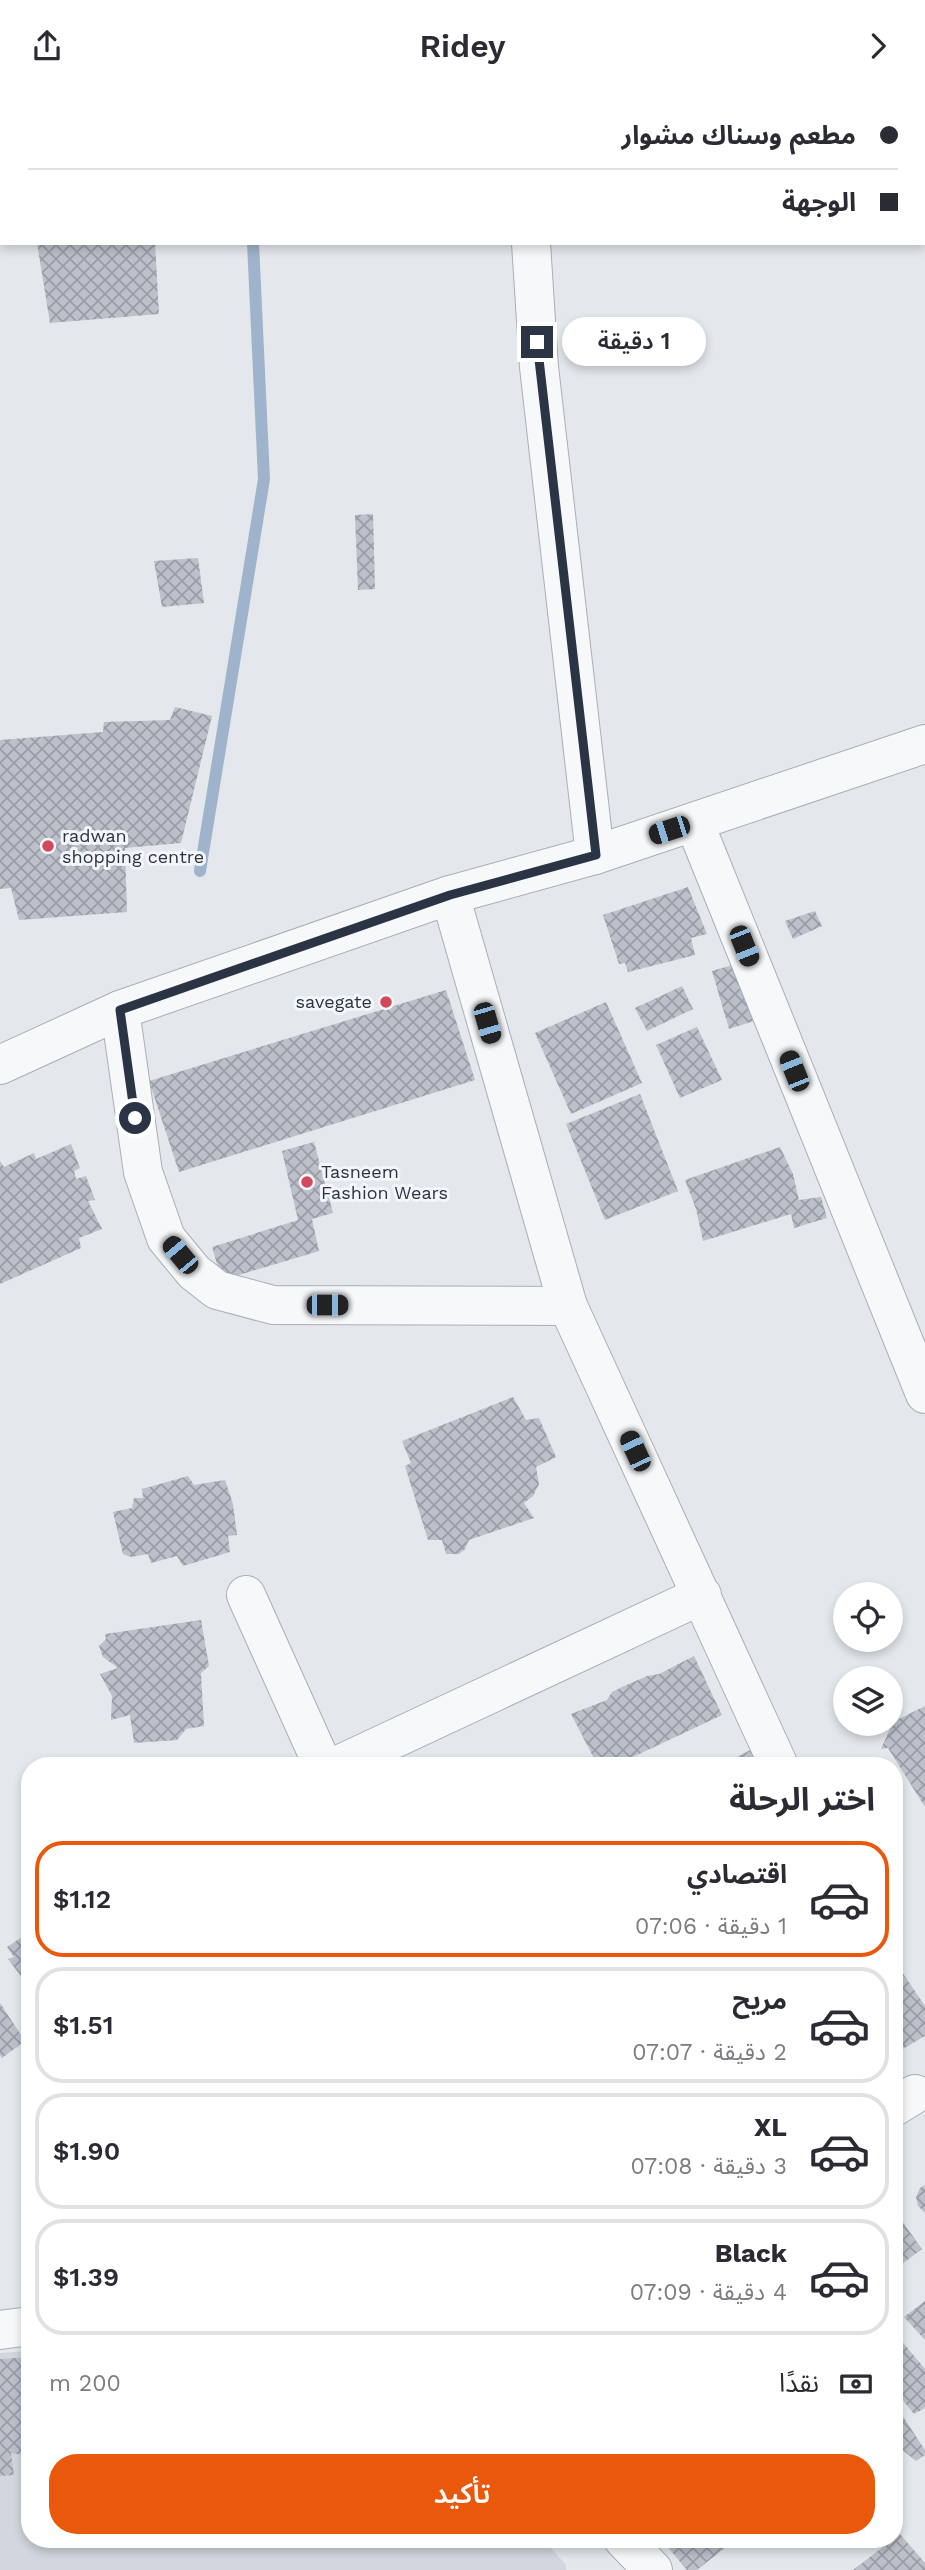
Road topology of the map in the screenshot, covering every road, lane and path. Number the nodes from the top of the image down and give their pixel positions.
1 (531, 245) edge
2 (925, 744) edge
3 (694, 821) junction
4 (596, 855) junction
5 (450, 895) junction
6 (120, 1010) junction
7 (0, 1065) edge
8 (568, 1306) junction
9 (925, 1394) edge
10 (246, 1595) dead end
11 (702, 1595) junction
12 (319, 1757) edge
13 (355, 1757) edge
14 (775, 1757) edge
15 (21, 2327) edge
16 (0, 2330) edge
17 (632, 2548) edge
18 (653, 2570) edge

1 - 4 street
2 - 3 street
3 - 4 street
3 - 9 street
4 - 5 street
5 - 6 street
5 - 8 street
6 - 7 street
6 - 8 street
8 - 11 street
10 - 12 street
11 - 13 street
11 - 14 street
15 - 16 street
17 - 18 street

